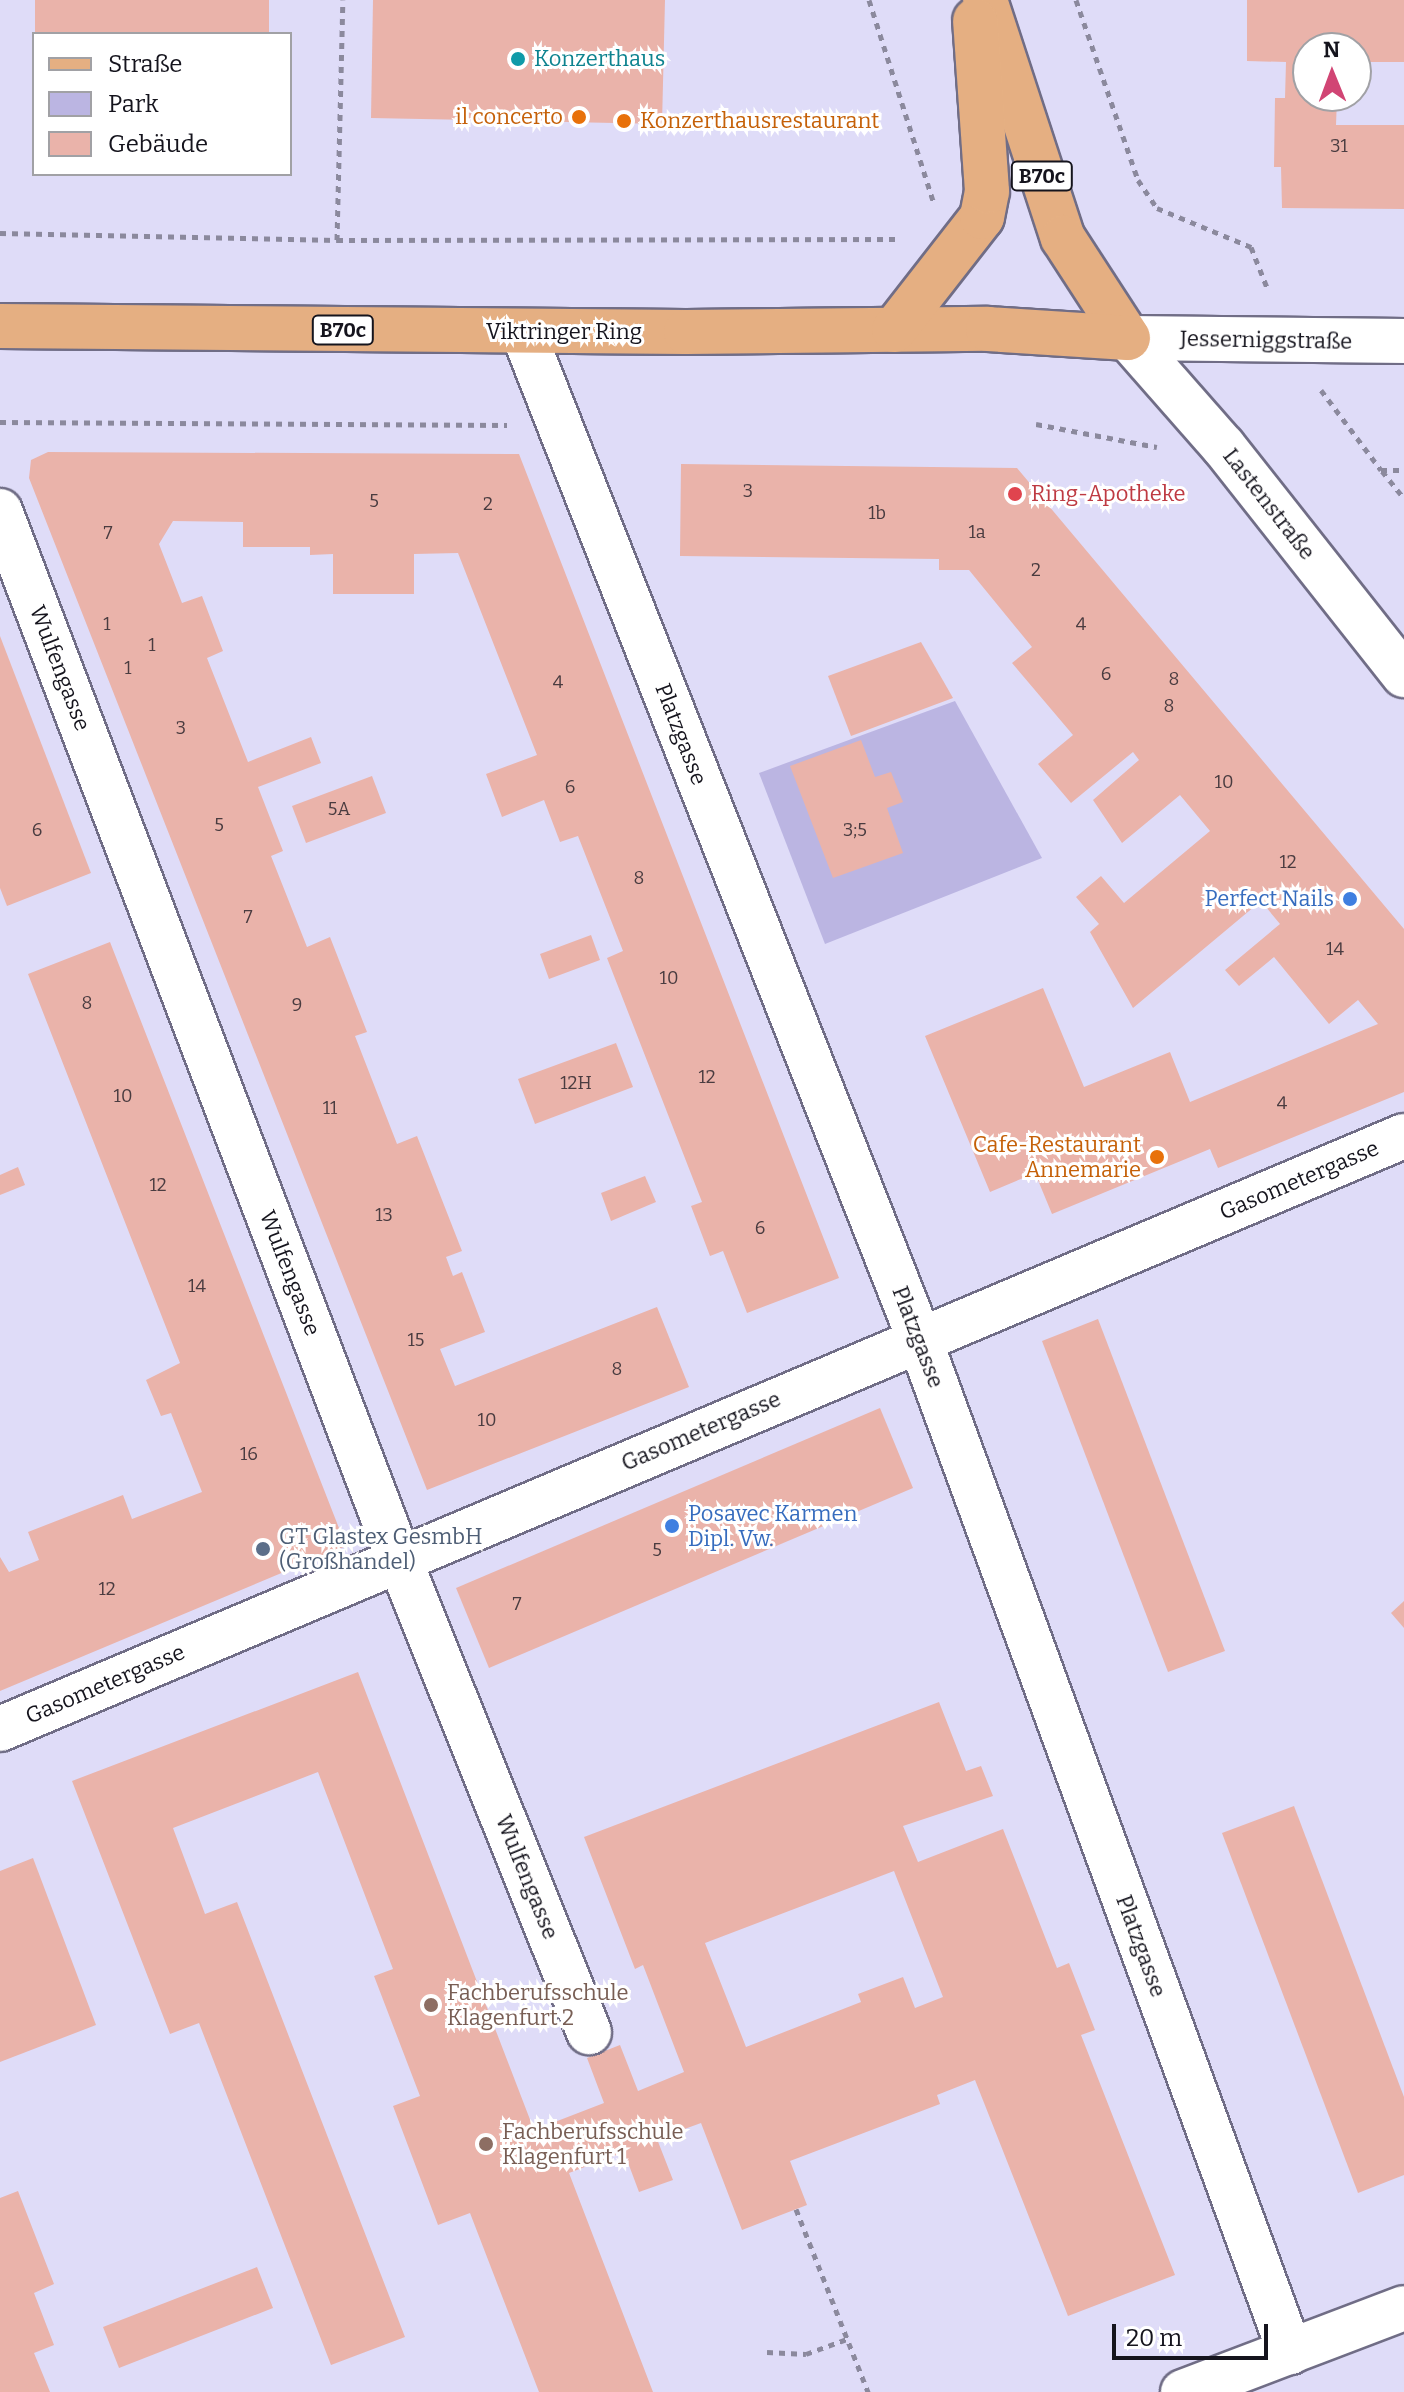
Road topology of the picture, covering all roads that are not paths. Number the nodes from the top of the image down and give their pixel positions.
1 (973, 0) edge
2 (985, 0) edge
3 (0, 326) edge
4 (894, 330) junction
5 (523, 332) junction
6 (1128, 338) junction
7 (1404, 341) edge
8 (0, 511) edge
9 (1404, 675) edge
10 (1404, 1136) edge
11 (919, 1338) junction
12 (399, 1559) junction
13 (0, 1729) edge
14 (589, 2032) dead end
15 (1404, 2308) edge
16 (1290, 2352) junction
17 (1183, 2392) edge

1 - 4 main road
2 - 6 main road, B70c
3 - 5 main road, Viktringer Ring / B70c
4 - 5 main road, Viktringer Ring / B70c
4 - 6 main road, Viktringer Ring / B70c
5 - 11 street, Platzgasse
6 - 7 street, Jesserniggstraße
6 - 9 street, Lastenstraße
8 - 12 street, Wulfengasse
10 - 11 street, Gasometergasse
11 - 12 street, Gasometergasse
11 - 16 street, Platzgasse
12 - 13 street, Gasometergasse
12 - 14 street, Wulfengasse
15 - 16 street
16 - 17 street

